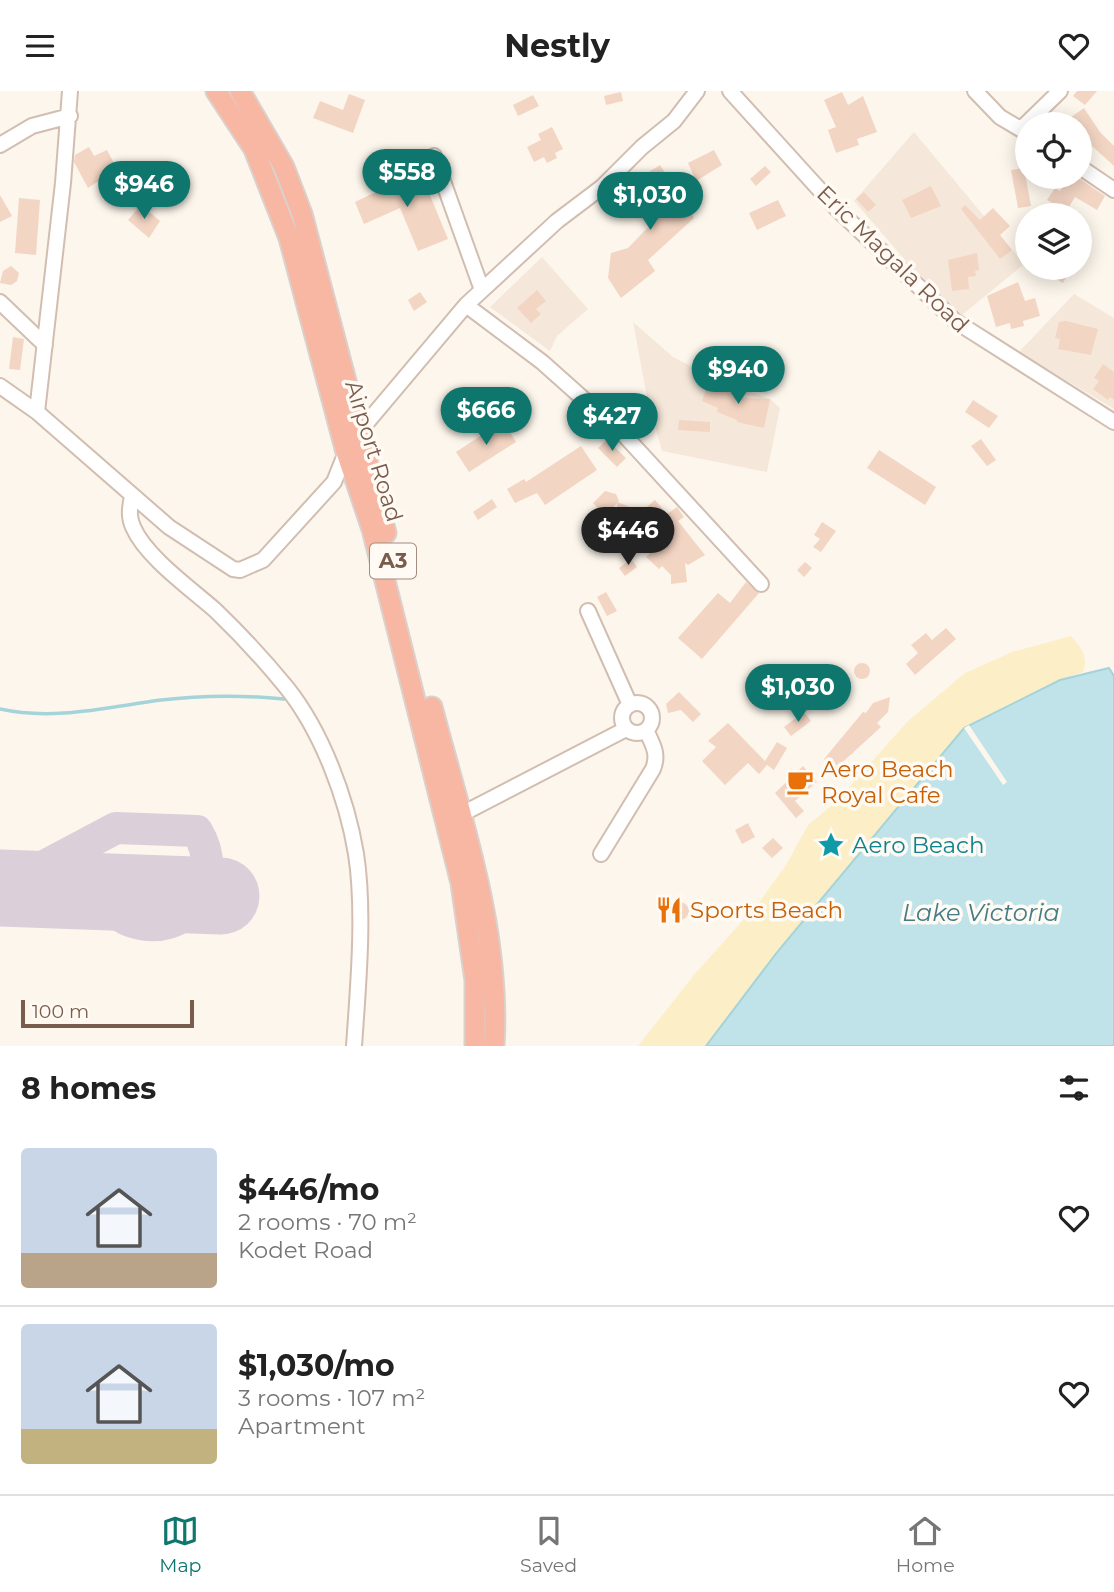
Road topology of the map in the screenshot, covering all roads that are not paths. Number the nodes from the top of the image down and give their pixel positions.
1 (70, 91) edge
2 (216, 91) edge
3 (240, 91) edge
4 (697, 91) edge
5 (730, 91) edge
6 (975, 91) edge
7 (1060, 91) edge
8 (1041, 112) edge
9 (70, 116) junction
10 (1015, 126) edge
11 (0, 145) edge
12 (434, 156) dead end
13 (1092, 175) edge
14 (1114, 190) edge
15 (482, 290) junction
16 (0, 302) edge
17 (466, 305) junction
18 (46, 345) junction
19 (0, 386) edge
20 (37, 412) junction
21 (1114, 422) edge
22 (359, 432) junction
23 (346, 452) junction
24 (132, 496) junction
25 (761, 584) dead end
26 (588, 611) dead end
27 (630, 705) junction
28 (626, 729) junction
29 (646, 730) junction
30 (460, 815) junction
31 (601, 854) dead end
32 (354, 1046) edge
33 (475, 1046) edge
34 (494, 1046) edge

1 - 9 street
2 - 23 highway, Airport Road / A3
3 - 22 highway, Airport Road / A3
4 - 15 street
5 - 21 street, Eric Magala Road
6 - 10 street
7 - 8 street
9 - 11 street
9 - 18 street
12 - 15 street
13 - 14 street
15 - 17 street
16 - 18 street
17 - 22 street
17 - 25 street
18 - 20 street
19 - 20 street
20 - 24 street
22 - 23 street
22 - 30 highway, Airport Road / A3
23 - 24 street
23 - 33 highway, Airport Road / A3
24 - 32 street
26 - 27 street
27 - 28 street
27 - 29 street
28 - 29 street
28 - 30 street
29 - 31 street
30 - 34 highway, Airport Road / A3

